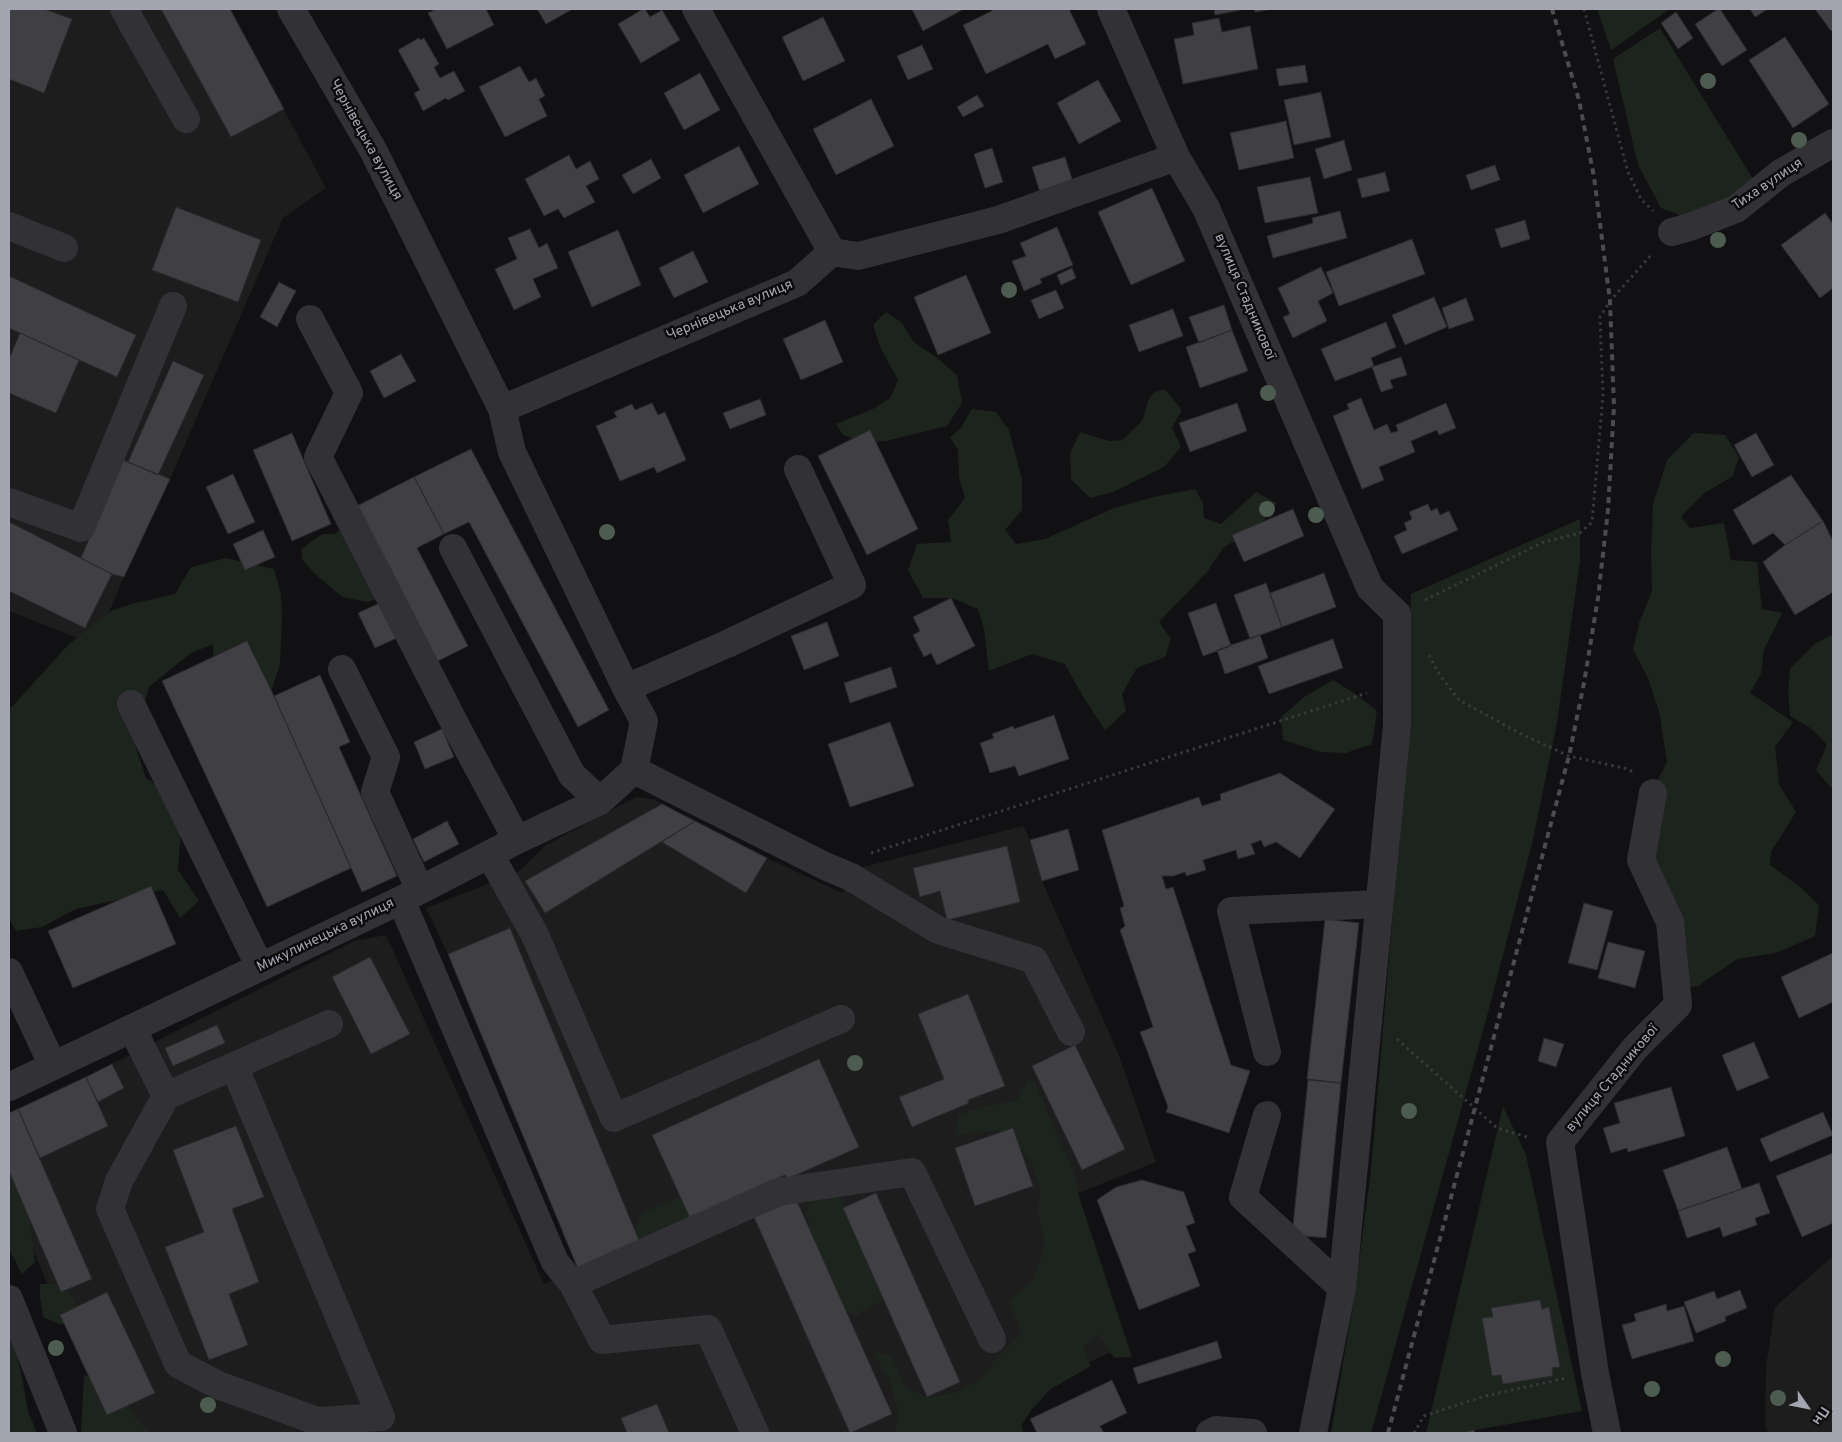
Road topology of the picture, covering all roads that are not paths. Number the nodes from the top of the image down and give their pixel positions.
1 (124, 9) edge
2 (291, 9) edge
3 (696, 9) edge
4 (1111, 9) edge
5 (186, 119) dead end
6 (1833, 143) edge
7 (1176, 157) junction
8 (9, 226) edge
9 (1672, 232) road end
10 (64, 248) dead end
11 (832, 252) junction
12 (173, 306) dead end
13 (310, 319) dead end
14 (502, 409) junction
15 (798, 469) dead end
16 (9, 502) edge
17 (453, 548) dead end
18 (342, 669) dead end
19 (626, 688) junction
20 (131, 704) dead end
21 (634, 770) junction
22 (1652, 794) road end
23 (600, 801) junction
24 (517, 840) junction
25 (490, 854) junction
26 (411, 895) junction
27 (1379, 904) junction
28 (260, 968) junction
29 (9, 972) edge
30 (841, 1019) dead end
31 (329, 1024) dead end
32 (132, 1028) junction
33 (1071, 1032) dead end
34 (1267, 1052) dead end
35 (54, 1066) junction
36 (234, 1066) junction
37 (9, 1087) edge
38 (166, 1096) junction
39 (1267, 1116) dead end
40 (573, 1284) junction
41 (1342, 1288) junction
42 (9, 1299) edge
43 (992, 1339) dead end
44 (63, 1433) edge
45 (755, 1433) edge
46 (1210, 1433) edge
47 (1253, 1433) edge
48 (1313, 1433) edge
49 (1607, 1433) edge

1 - 5 street
2 - 14 street, Чернівецька вулиця
3 - 11 street
4 - 7 street, вулиця Стадникової
6 - 9 street, Тиха вулиця
7 - 11 street
7 - 27 street, вулиця Стадникової
8 - 10 street
11 - 14 street, Чернівецька вулиця
12 - 16 street
13 - 24 street
14 - 19 street, Чернівецька вулиця
15 - 19 street
17 - 23 street
18 - 26 street
19 - 21 street, Чернівецька вулиця
20 - 28 street
21 - 23 street, Микулинецька вулиця
21 - 33 street
22 - 49 street, вулиця Стадникової
23 - 24 street, Микулинецька вулиця
24 - 25 street, Микулинецька вулиця
25 - 26 street, Микулинецька вулиця
25 - 30 street
26 - 28 street, Микулинецька вулиця
26 - 40 street
27 - 34 street
27 - 41 street
28 - 32 street, Микулинецька вулиця
29 - 35 street
31 - 36 street
32 - 35 street, Микулинецька вулиця
32 - 38 street
35 - 37 street, Микулинецька вулиця
36 - 38 street
36 - 38 street
39 - 41 street
40 - 43 street
40 - 45 street
41 - 48 street
42 - 44 street
46 - 47 street

